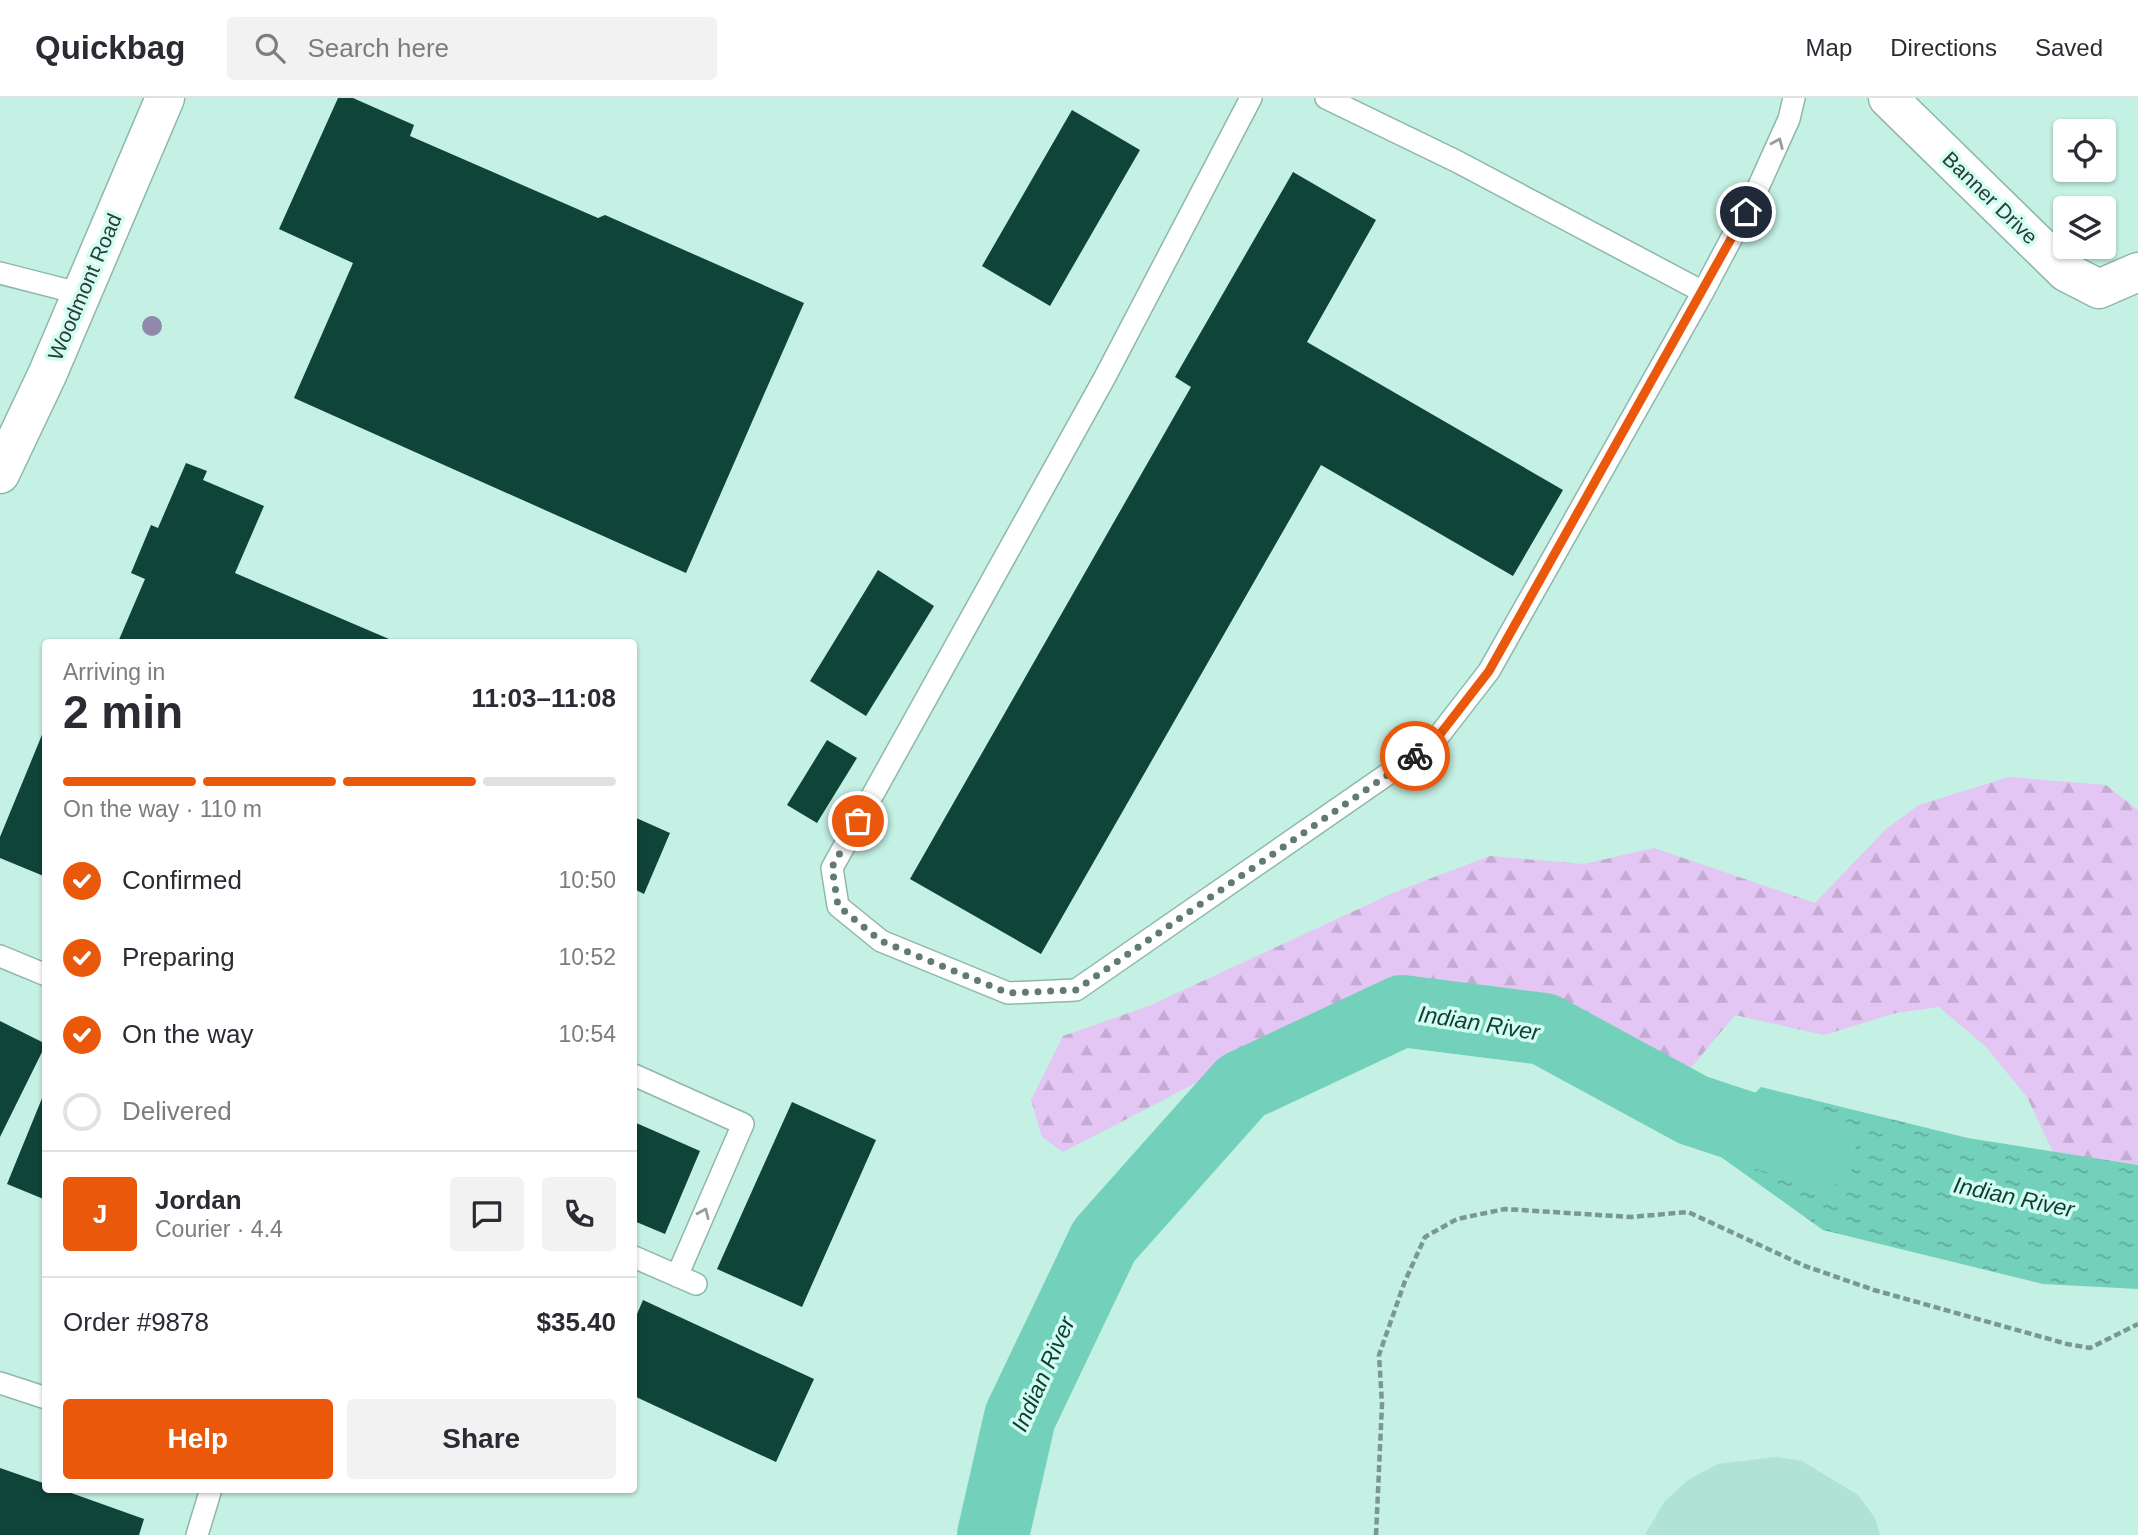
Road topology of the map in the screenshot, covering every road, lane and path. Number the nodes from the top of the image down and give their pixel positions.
1 (165, 98) edge
2 (1251, 98) edge
3 (1326, 98) edge
4 (1794, 98) edge
5 (1888, 98) edge
6 (2138, 272) edge
7 (0, 273) edge
8 (1703, 292) junction
9 (82, 293) junction
10 (0, 474) edge
11 (0, 956) edge
12 (42, 973) edge
13 (637, 1075) edge
14 (637, 1257) edge
15 (2138, 1324) edge
16 (0, 1382) edge
17 (42, 1397) edge
18 (210, 1493) edge
19 (197, 1535) edge
20 (1376, 1535) edge

1 - 9 main road, Woodmont Road
2 - 8 lane
3 - 8 lane
8 -> 4 lane
5 - 6 main road, Banner Drive
7 - 9 lane
9 - 10 main road, Woodmont Road
11 - 12 lane
14 -> 13 lane
15 - 20 path
16 - 17 lane
18 - 19 lane

